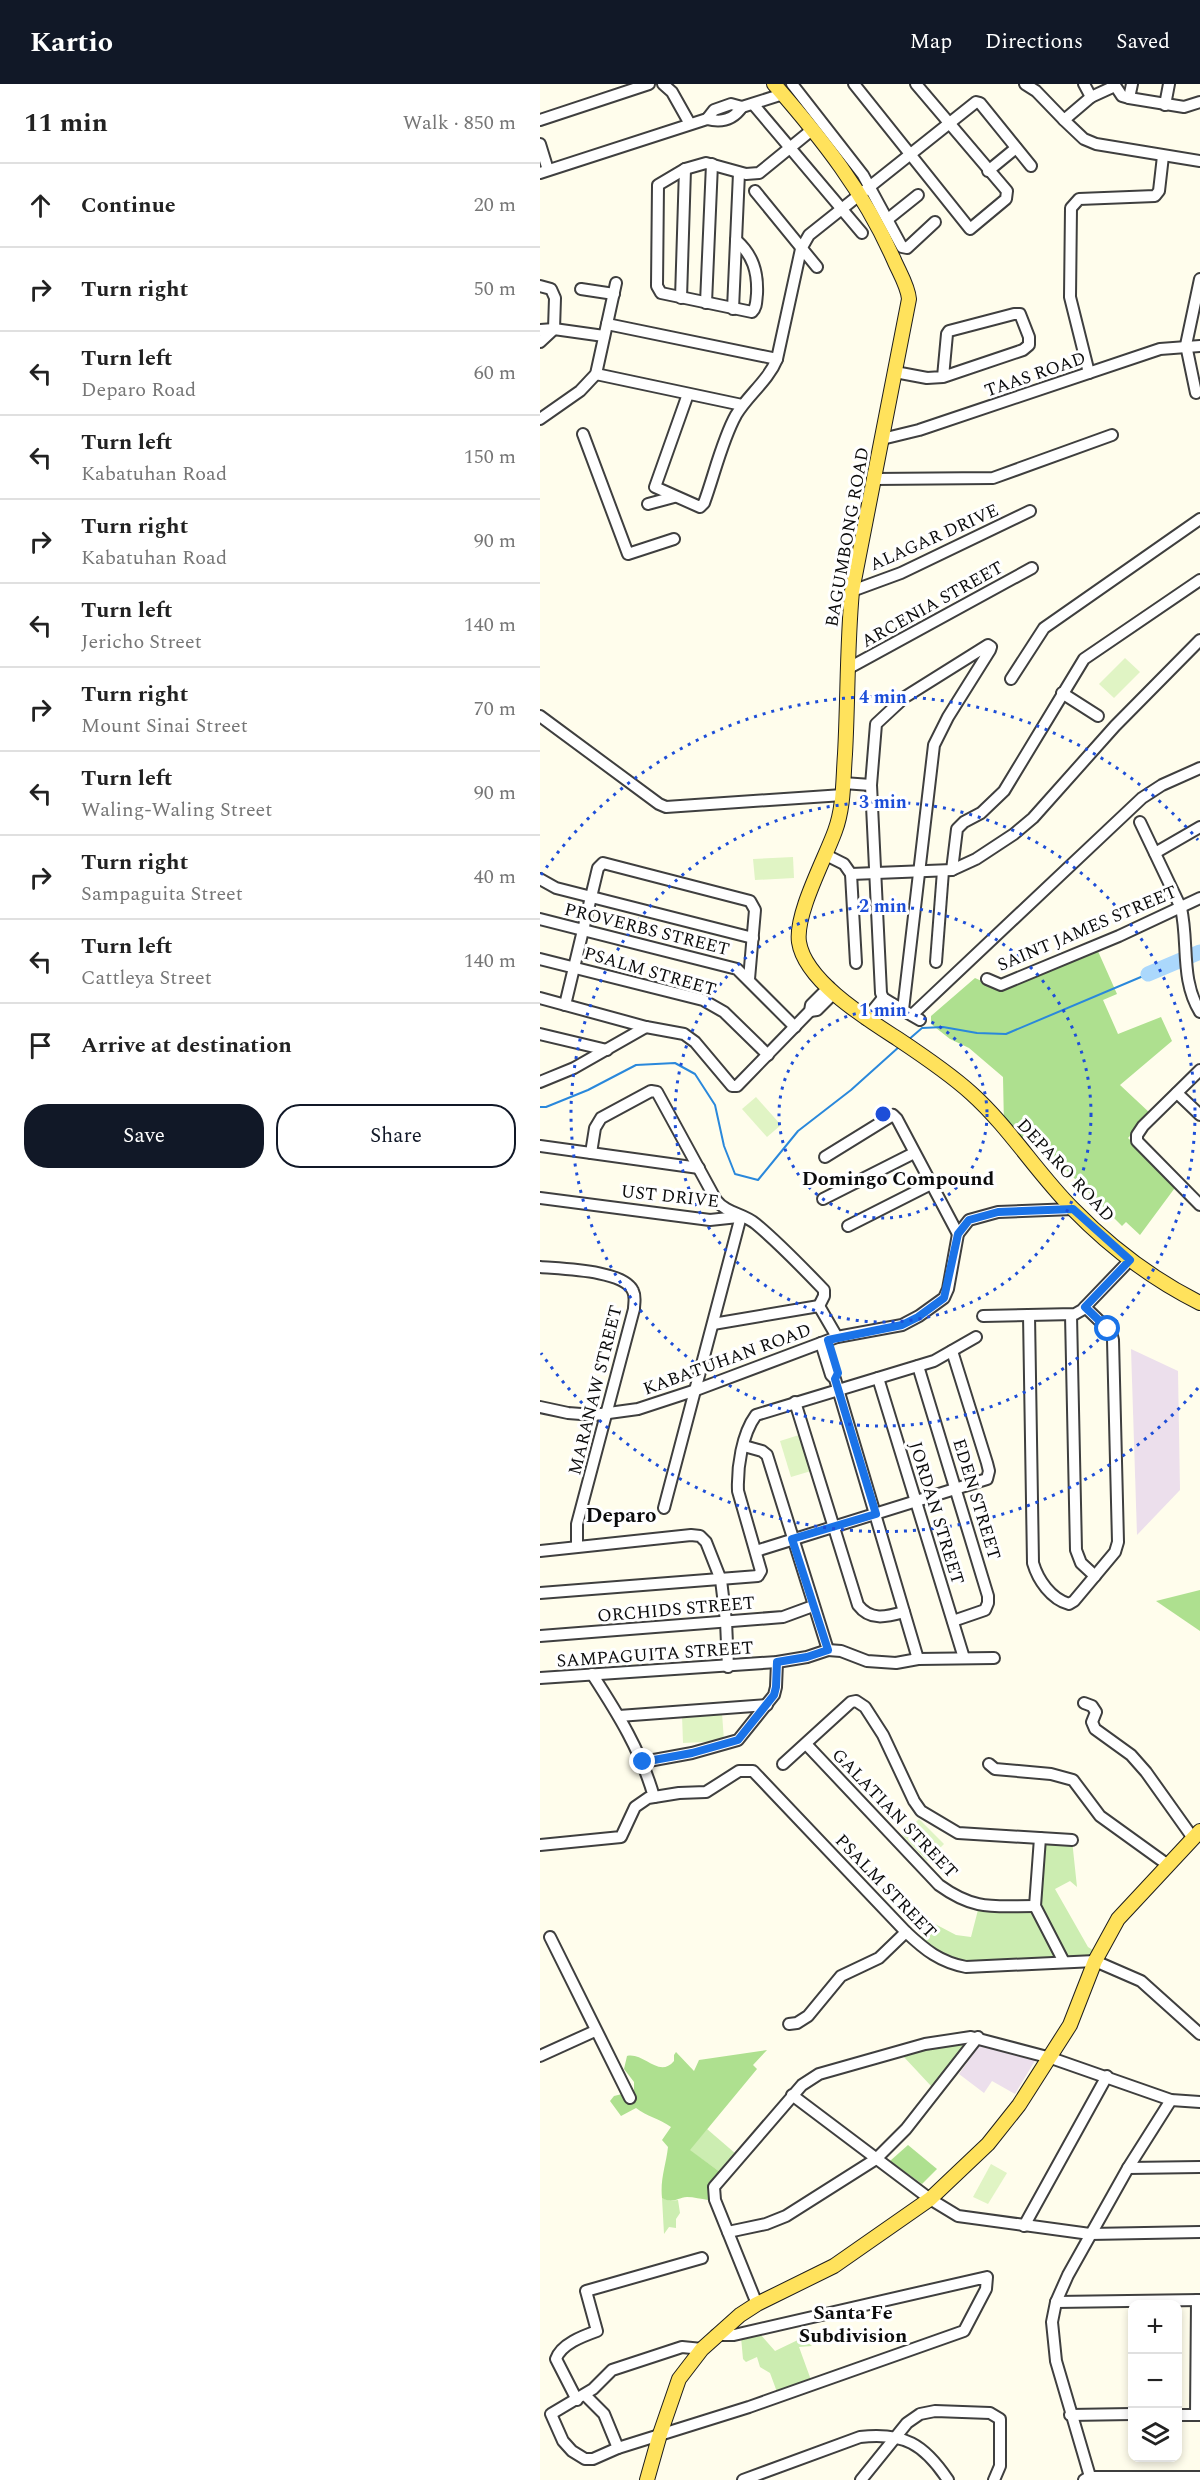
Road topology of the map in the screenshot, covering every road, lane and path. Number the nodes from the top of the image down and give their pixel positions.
1 (649, 84) edge
2 (663, 84) edge
3 (854, 84) edge
4 (916, 84) edge
5 (1025, 84) edge
6 (1084, 84) edge
7 (1132, 84) edge
8 (1169, 84) edge
9 (1114, 85) edge
10 (783, 87) edge
11 (1091, 96) junction
12 (1129, 98) junction
13 (1200, 102) edge
14 (748, 105) junction
15 (1165, 105) junction
16 (540, 120) edge
17 (1064, 120) junction
18 (949, 122) junction
19 (690, 124) junction
20 (813, 129) junction
21 (540, 144) edge
22 (1016, 147) junction
23 (790, 148) junction
24 (910, 154) junction
25 (1163, 156) junction
26 (1200, 161) edge
27 (712, 164) junction
28 (1031, 166) dead end
29 (685, 169) junction
30 (544, 171) edge
31 (988, 171) junction
32 (739, 173) junction
33 (865, 190) junction
34 (755, 191) dead end
35 (918, 195) dead end
36 (841, 209) junction
37 (888, 219) junction
38 (935, 222) dead end
39 (862, 233) dead end
40 (736, 240) junction
41 (801, 249) junction
42 (817, 267) dead end
43 (1200, 279) edge
44 (540, 286) edge
45 (581, 289) dead end
46 (681, 298) junction
47 (706, 303) junction
48 (734, 309) junction
49 (607, 324) junction
50 (554, 329) junction
51 (540, 330) edge
52 (604, 336) junction
53 (540, 342) edge
54 (1186, 345) junction
55 (1200, 346) edge
56 (777, 359) junction
57 (895, 372) junction
58 (1089, 373) junction
59 (596, 374) junction
60 (943, 376) junction
61 (1196, 393) dead end
62 (688, 394) junction
63 (742, 405) junction
64 (540, 419) edge
65 (583, 434) dead end
66 (1112, 435) dead end
67 (882, 439) junction
68 (874, 479) junction
69 (675, 497) junction
70 (648, 504) dead end
71 (1030, 511) dead end
72 (1198, 524) edge
73 (674, 538) dead end
74 (1032, 568) dead end
75 (1200, 580) edge
76 (852, 591) junction
77 (1200, 640) edge
78 (847, 669) junction
79 (1011, 679) dead end
80 (1062, 693) junction
81 (540, 716) edge
82 (1098, 716) dead end
83 (1200, 768) edge
84 (871, 785) junction
85 (843, 789) junction
86 (1140, 822) dead end
87 (1200, 827) edge
88 (1155, 853) junction
89 (826, 855) junction
90 (948, 871) junction
91 (918, 873) junction
92 (851, 874) junction
93 (876, 874) junction
94 (540, 879) edge
95 (593, 897) junction
96 (1200, 898) edge
97 (1181, 908) junction
98 (540, 919) edge
99 (584, 931) junction
100 (753, 938) junction
101 (540, 959) edge
102 (936, 962) dead end
103 (856, 963) dead end
104 (575, 967) junction
105 (749, 979) junction
106 (987, 979) dead end
107 (832, 990) junction
108 (540, 998) edge
109 (883, 998) junction
110 (565, 1005) junction
111 (1200, 1012) edge
112 (911, 1015) junction
113 (866, 1019) junction
114 (646, 1027) junction
115 (795, 1027) junction
116 (540, 1034) edge
117 (607, 1050) junction
118 (915, 1051) joint
119 (768, 1055) junction
120 (1200, 1070) edge
121 (540, 1082) edge
122 (1177, 1093) junction
123 (1200, 1115) edge
124 (540, 1146) edge
125 (591, 1153) junction
126 (914, 1153) junction
127 (825, 1157) dead end
128 (699, 1168) junction
129 (931, 1184) junction
130 (540, 1198) edge
131 (823, 1200) dead end
132 (1200, 1205) edge
133 (1073, 1209) junction
134 (741, 1216) junction
135 (848, 1226) dead end
136 (958, 1234) junction
137 (1130, 1260) junction
138 (540, 1267) edge
139 (1200, 1304) edge
140 (819, 1306) junction
141 (1085, 1307) junction
142 (1029, 1315) junction
143 (1071, 1315) junction
144 (983, 1316) dead end
145 (713, 1324) junction
146 (976, 1337) dead end
147 (829, 1340) junction
148 (952, 1351) junction
149 (918, 1366) junction
150 (878, 1378) junction
151 (837, 1384) junction
152 (696, 1390) junction
153 (795, 1402) junction
154 (540, 1407) edge
155 (607, 1414) junction
156 (744, 1446) junction
157 (957, 1490) junction
158 (917, 1503) junction
159 (664, 1508) dead end
160 (876, 1514) junction
161 (834, 1526) junction
162 (792, 1539) junction
163 (577, 1546) junction
164 (540, 1551) edge
165 (756, 1551) junction
166 (1095, 1575) junction
167 (721, 1580) junction
168 (540, 1593) edge
169 (813, 1606) junction
170 (904, 1612) junction
171 (953, 1621) junction
172 (726, 1622) junction
173 (540, 1636) edge
174 (828, 1650) junction
175 (964, 1658) junction
176 (994, 1658) dead end
177 (918, 1659) junction
178 (777, 1662) junction
179 (728, 1666) junction
180 (592, 1674) junction
181 (540, 1678) edge
182 (1084, 1703) dead end
183 (767, 1705) junction
184 (620, 1716) junction
185 (806, 1744) junction
186 (643, 1762) junction
187 (783, 1764) dead end
188 (989, 1764) dead end
189 (654, 1797) junction
190 (1196, 1834) edge
191 (1040, 1838) junction
192 (1072, 1840) dead end
193 (540, 1845) edge
194 (1167, 1865) junction
195 (1035, 1906) junction
196 (906, 1932) junction
197 (550, 1937) dead end
198 (1095, 1961) junction
199 (1064, 1962) junction
200 (789, 2024) dead end
201 (596, 2031) junction
202 (1200, 2034) edge
203 (978, 2037) junction
204 (541, 2054) edge
205 (1051, 2058) junction
206 (1107, 2076) junction
207 (792, 2095) junction
208 (630, 2098) dead end
209 (1171, 2100) junction
210 (1200, 2102) edge
211 (876, 2159) junction
212 (1200, 2167) edge
213 (1128, 2168) junction
214 (930, 2199) junction
215 (1024, 2226) junction
216 (728, 2232) junction
217 (1200, 2232) edge
218 (1090, 2234) junction
219 (702, 2258) dead end
220 (1198, 2300) edge
221 (1182, 2301) edge
222 (1056, 2302) junction
223 (1128, 2303) edge
224 (757, 2304) junction
225 (716, 2335) junction
226 (702, 2349) junction
227 (581, 2397) junction
228 (1128, 2414) edge
229 (1070, 2415) junction
230 (1182, 2415) edge
231 (1198, 2415) edge
232 (660, 2434) junction
233 (896, 2436) junction
234 (618, 2448) junction
235 (1200, 2477) edge
236 (1088, 2479) edge
237 (647, 2480) edge
238 (743, 2480) edge
239 (861, 2480) edge
240 (948, 2480) edge
241 (994, 2480) edge

1 - 16 street
2 - 19 street
3 - 24 street
4 - 18 street
5 - 17 street
6 - 11 street
7 - 12 street
8 - 15 street
9 - 11 street
9 - 12 street
10 - 14 street
10 - 20 main road, BAGUMBONG ROAD
10 - 33 street
11 - 17 street
12 - 15 street
13 - 15 street
14 - 19 street
14 - 23 street
17 - 25 street
18 - 22 street
18 - 24 street
18 - 31 street
19 - 30 street
20 - 23 street
20 - 33 main road, BAGUMBONG ROAD
21 - 30 street
22 - 28 street
22 - 31 street
23 - 32 street
23 - 36 street
24 - 31 street
24 - 33 street
25 - 26 street
25 - 58 street
27 - 29 street
27 - 32 street
27 - 47 street
29 - 46 street
29 - 46 street
32 - 40 street
33 - 36 street
33 - 37 street
33 - 57 main road, BAGUMBONG ROAD
34 - 41 street
35 - 37 street
36 - 39 street
36 - 41 street
37 - 38 street
40 - 48 street
40 - 48 street
41 - 42 street
41 - 56 street
43 - 54 street
44 - 50 street
45 - 49 street
46 - 47 street
47 - 48 street
49 - 52 street
49 - 56 street
50 - 51 street
50 - 52 street
50 - 53 street
52 - 59 street
54 - 55 street, TAAS ROAD
54 - 58 street, TAAS ROAD
54 - 61 street
56 - 63 street
57 - 60 street
57 - 67 main road, BAGUMBONG ROAD
58 - 67 street, TAAS ROAD
59 - 62 street
59 - 64 street
60 - 60 street
62 - 63 street
62 - 69 street
63 - 69 street
65 - 73 street
66 - 68 street
67 - 68 main road, BAGUMBONG ROAD
68 - 76 main road, BAGUMBONG ROAD
69 - 70 street
71 - 76 street, ALAGAR DRIVE
72 - 79 street
74 - 78 street, ARCENIA STREET
75 - 80 street
76 - 78 main road, BAGUMBONG ROAD
77 - 90 street
78 - 85 main road, BAGUMBONG ROAD
80 - 82 street
80 - 90 street
81 - 85 street
83 - 112 street
84 - 85 street
84 - 91 street
84 - 93 street
85 - 89 main road, BAGUMBONG ROAD
86 - 88 street
87 - 88 street
88 - 97 street
89 - 92 street
89 - 107 main road, BAGUMBONG ROAD
90 - 91 street
90 - 102 street
91 - 93 street
91 - 112 street
92 - 93 street
92 - 103 street
93 - 109 street
94 - 95 street
95 - 99 street
95 - 100 street
95 - 100 street
96 - 97 street, SAINT JAMES STREET
97 - 106 street, SAINT JAMES STREET
97 - 111 street
98 - 99 street, PROVERBS STREET
99 - 104 street
99 - 105 street, PROVERBS STREET
100 - 105 street
101 - 104 street, PSALM STREET
104 - 110 street
104 - 119 street, PSALM STREET
105 - 115 street, PROVERBS STREET
107 - 113 main road, BAGUMBONG ROAD
107 - 115 street
108 - 110 street
109 - 112 street
109 - 113 street
110 - 114 street
113 - 118 main road, BAGUMBONG ROAD
114 - 117 street
114 - 119 street
115 - 119 street
116 - 117 street
117 - 121 street
118 - 133 main road, DEPARO ROAD
120 - 122 street
122 - 123 street
122 - 132 street
124 - 125 street, UST DRIVE
125 - 128 street, UST DRIVE
125 - 128 street
126 - 127 street
126 - 129 street
126 - 131 street
128 - 134 street
129 - 135 street
129 - 136 street
130 - 134 street, UST DRIVE
133 - 136 street
133 - 137 main road, DEPARO ROAD
134 - 140 street, UST DRIVE
134 - 145 street
136 - 147 street, KABATUHAN ROAD
137 - 139 main road, DEPARO ROAD
137 - 141 street
138 - 155 street, MARANAW STREET
140 - 145 street
140 - 147 street, UST DRIVE
141 - 143 street
141 - 166 street
142 - 143 street
142 - 144 street
142 - 166 street
143 - 166 street
145 - 152 street
146 - 148 street
147 - 151 street, UST DRIVE
147 - 152 street, KABATUHAN ROAD
148 - 149 street
148 - 157 street
149 - 150 street
149 - 157 street, EDEN STREET
150 - 151 street
150 - 158 street, JORDAN STREET
151 - 153 street
151 - 160 street, UST DRIVE
152 - 155 street, KABATUHAN ROAD
152 - 159 street
153 - 156 street
153 - 161 street
154 - 155 street, KABATUHAN ROAD
155 - 163 street, MARANAW STREET
156 - 162 street
156 - 165 street
157 - 158 street
157 - 171 street, EDEN STREET
158 - 160 street
158 - 171 street, JORDAN STREET
160 - 161 street
160 - 170 street, UST DRIVE
161 - 162 street
161 - 170 street
162 - 165 street
162 - 169 street
163 - 164 street
163 - 167 street
165 - 167 street
167 - 168 street
167 - 172 street
169 - 172 street, ORCHIDS STREET
169 - 174 street
170 - 177 street, UST DRIVE
171 - 175 street, JORDAN STREET
172 - 173 street, ORCHIDS STREET
172 - 179 street
174 - 177 street
174 - 178 street, SAMPAGUITA STREET
175 - 176 street
175 - 177 street
178 - 179 street, SAMPAGUITA STREET
178 - 183 street
179 - 180 street, SAMPAGUITA STREET
180 - 181 street, SAMPAGUITA STREET
180 - 184 street
182 - 190 street
183 - 184 street
183 - 186 street
184 - 186 street
185 - 187 street
185 - 191 street
185 - 195 street, GALATIAN STREET
186 - 189 street
188 - 194 street
189 - 193 street
189 - 196 street, PSALM STREET
190 - 194 main road
191 - 192 street
191 - 195 street
194 - 198 main road
195 - 199 street
196 - 199 street, PSALM STREET
196 - 200 street
197 - 201 street
198 - 199 street, PSALM STREET
198 - 202 street
198 - 205 main road
201 - 204 street
201 - 208 street
203 - 205 street
203 - 207 street
203 - 211 street
205 - 206 street
205 - 214 main road
206 - 209 street
206 - 215 street
207 - 211 street
207 - 216 street
209 - 210 street
209 - 213 street
211 - 214 street
211 - 216 street
212 - 213 street
213 - 218 street
214 - 215 street
214 - 224 main road
215 - 218 street
216 - 224 street
217 - 218 street
218 - 222 street
219 - 227 street
220 - 221 street
220 - 231 street
222 - 223 street
222 - 229 street
224 - 225 main road
225 - 226 main road
225 - 232 street
226 - 227 street
226 - 232 main road
227 - 234 street
227 - 234 street
228 - 229 street
229 - 236 street
230 - 231 street
232 - 234 street
232 - 237 main road
233 - 238 street
233 - 239 street
233 - 240 street
233 - 241 street
235 - 236 street

